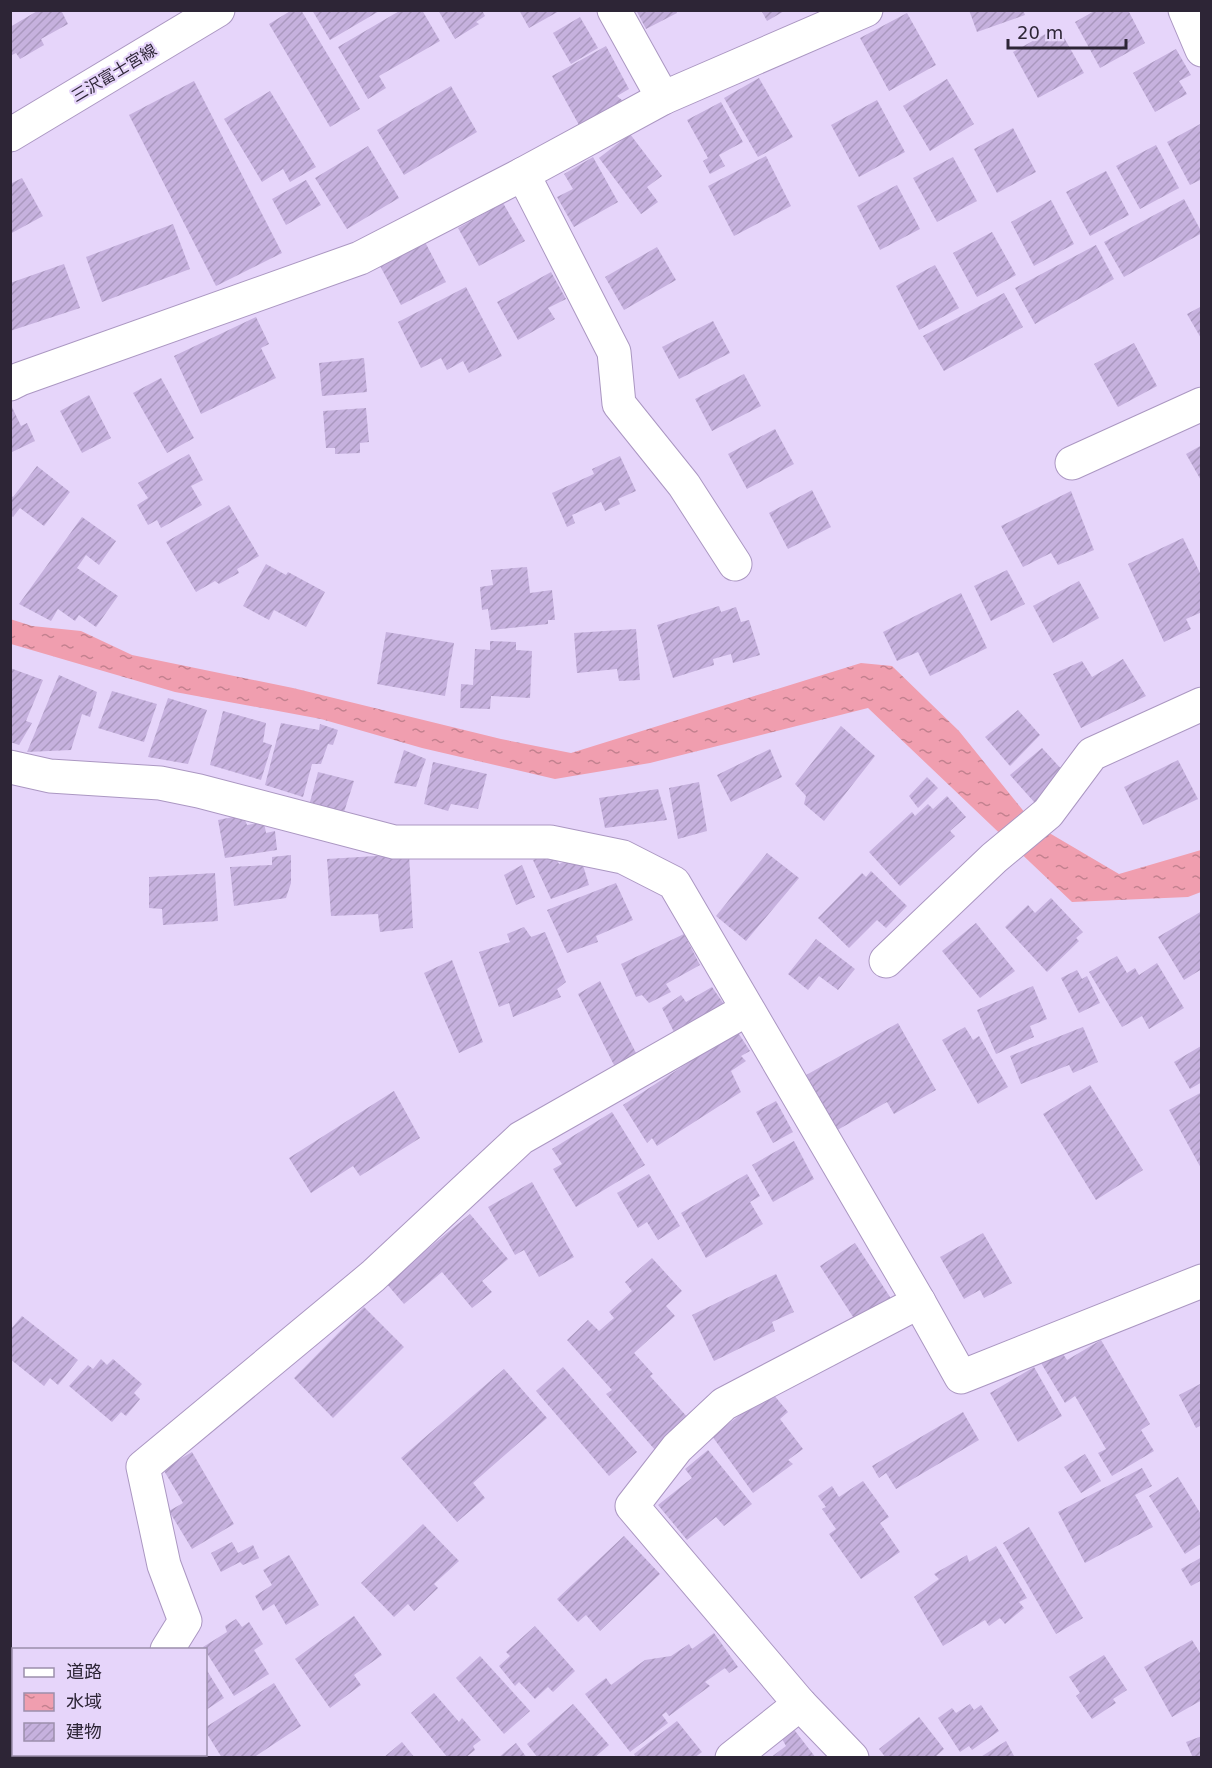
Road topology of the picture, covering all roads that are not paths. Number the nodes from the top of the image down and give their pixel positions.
1 (218, 10) edge
2 (614, 10) edge
3 (866, 10) edge
4 (1185, 10) edge
5 (1202, 50) edge
6 (663, 98) junction
7 (10, 135) edge
8 (523, 174) junction
9 (10, 384) edge
10 (1202, 404) edge
11 (1072, 463) dead end
12 (735, 564) dead end
13 (1202, 704) edge
14 (10, 767) edge
15 (886, 961) dead end
16 (747, 1010) junction
17 (1202, 1281) edge
18 (919, 1302) junction
19 (168, 1648) edge
20 (800, 1704) junction
21 (732, 1758) edge
22 (852, 1758) edge

1 - 7 street, 三沢富士宮線
2 - 6 street
3 - 6 street
4 - 5 street
6 - 8 street
8 - 9 street
8 - 12 street
10 - 11 street
13 - 15 street
14 - 16 street
16 - 18 street
16 - 19 street
17 - 18 street
18 - 20 street
20 - 21 street
20 - 22 street

